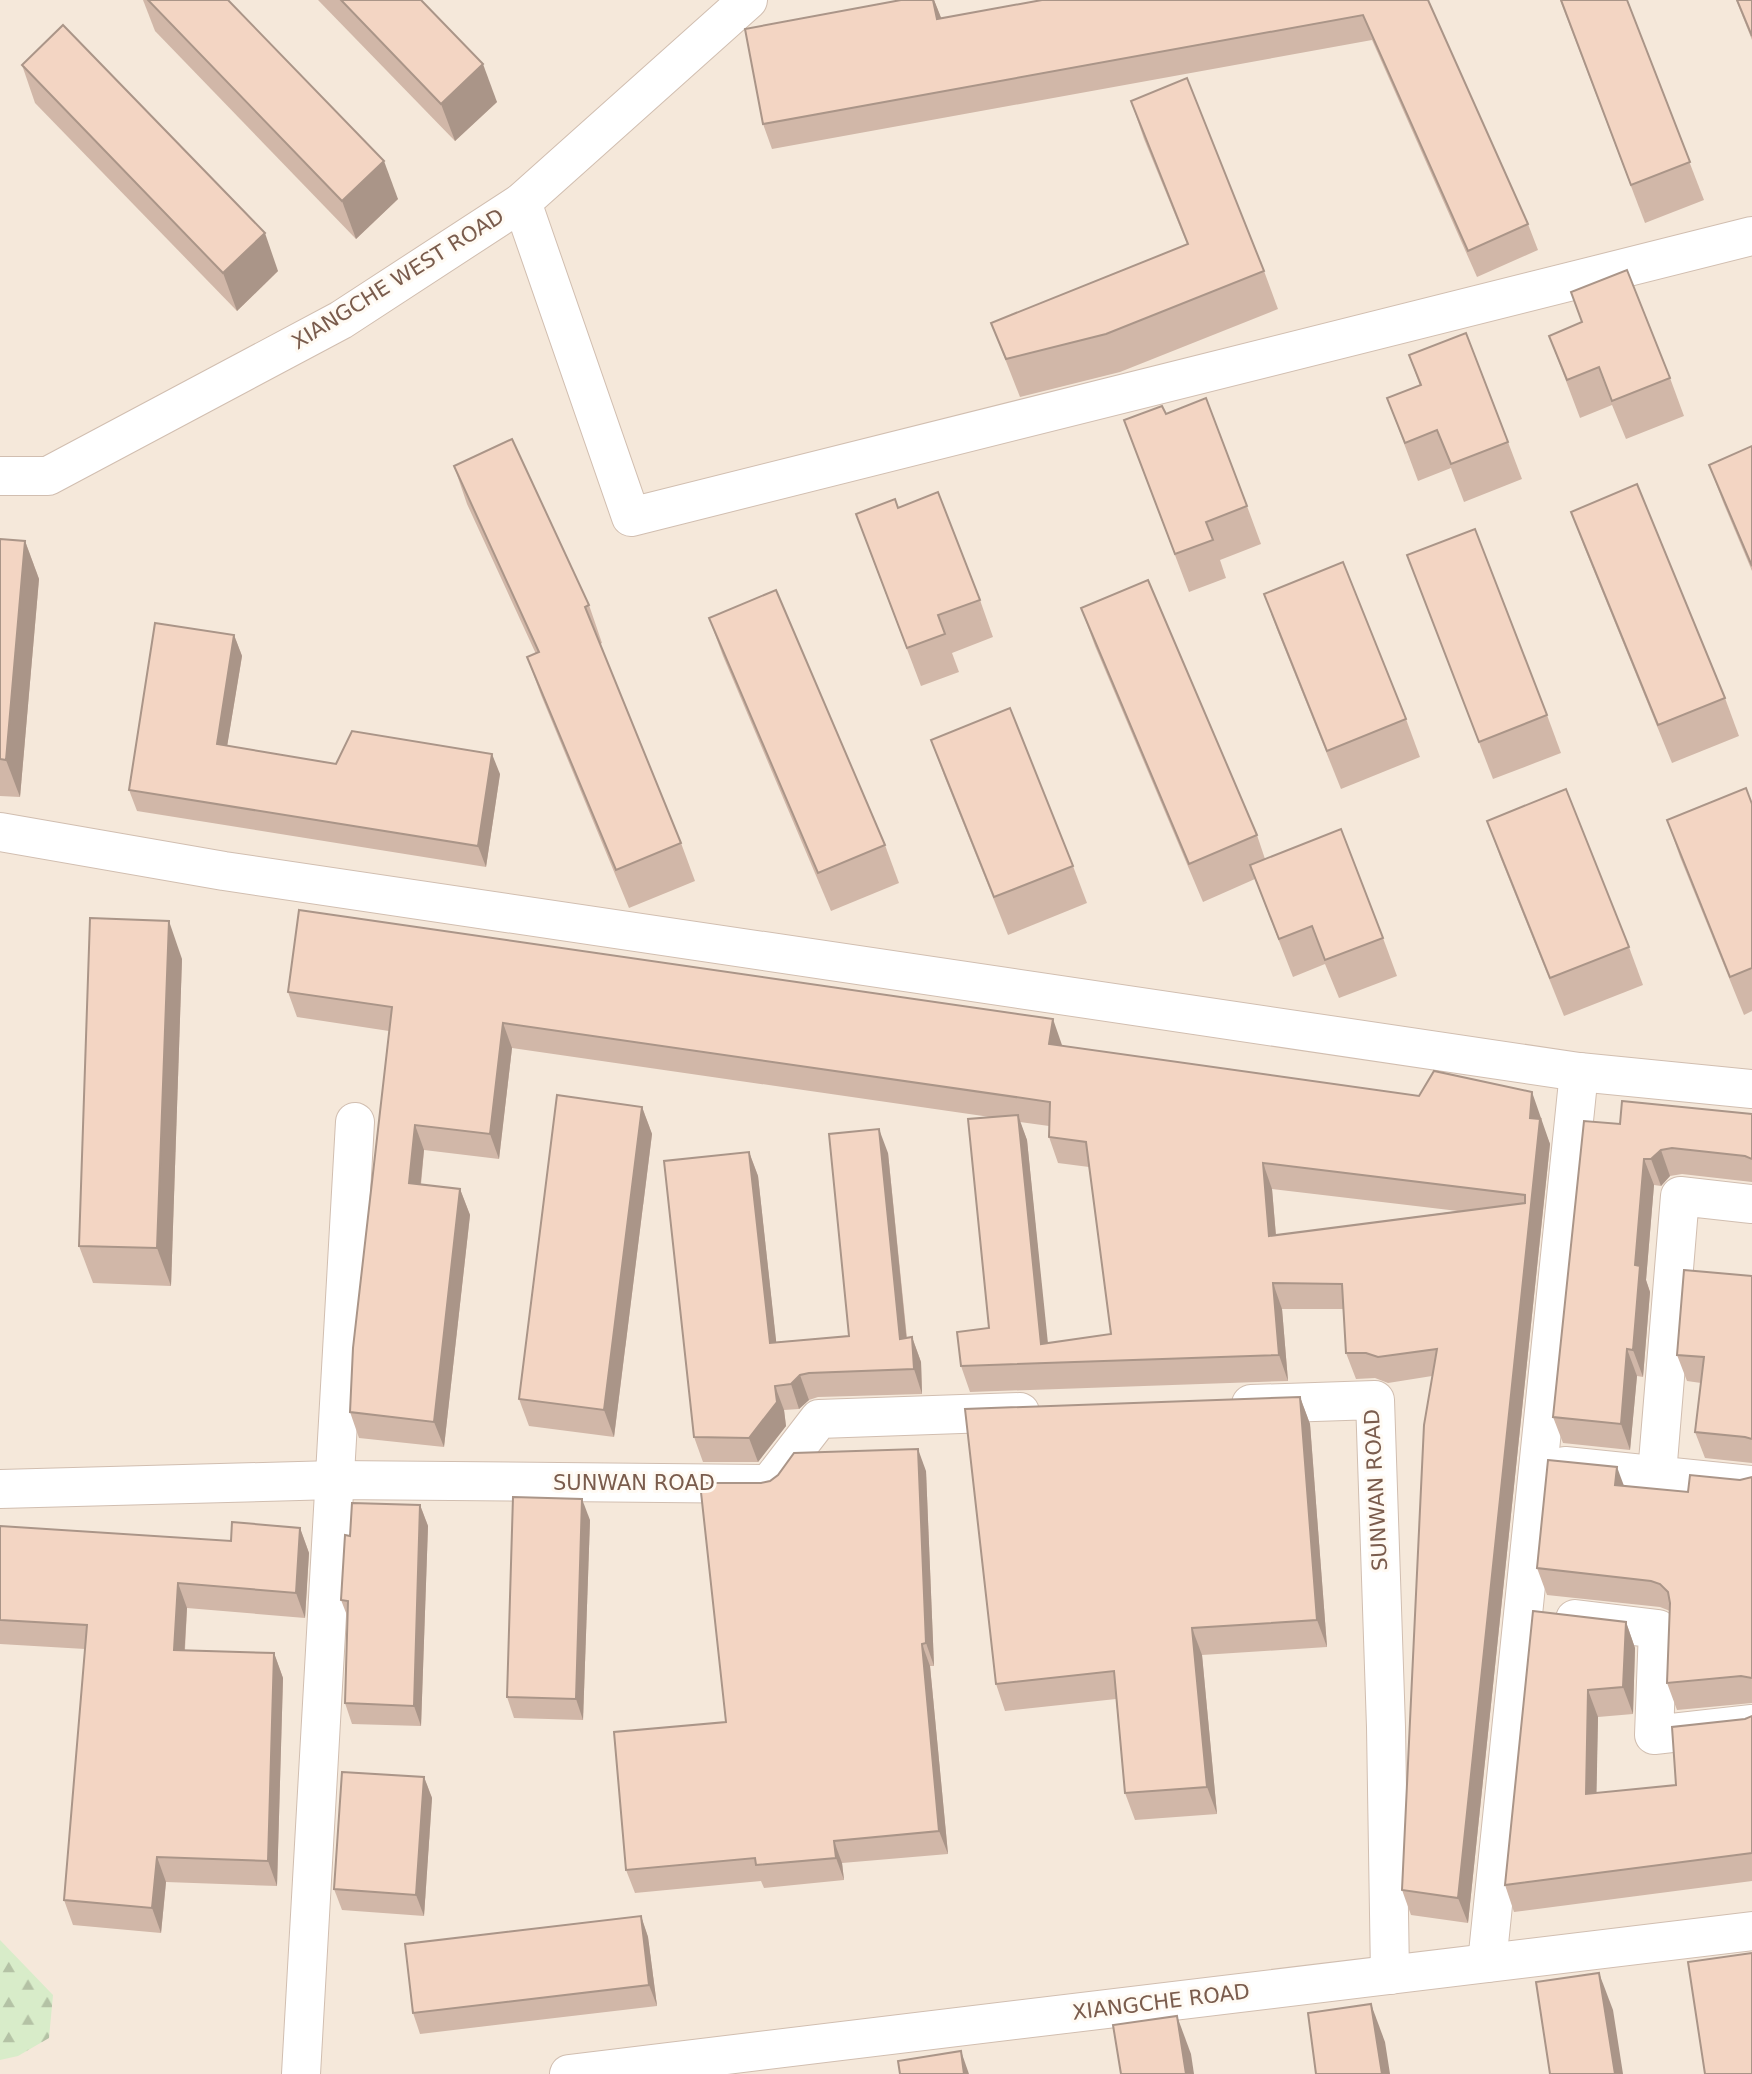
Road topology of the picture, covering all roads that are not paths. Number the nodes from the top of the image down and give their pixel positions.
1 (748, 0) edge
2 (522, 202) junction
3 (1752, 236) edge
4 (0, 476) edge
5 (0, 832) edge
6 (1579, 1072) junction
7 (1752, 1089) edge
8 (355, 1122) dead end
9 (1752, 1204) edge
10 (1222, 1405) edge
11 (1055, 1411) edge
12 (1539, 1463) junction
13 (1657, 1474) junction
14 (335, 1480) junction
15 (1752, 1485) edge
16 (0, 1489) edge
17 (1524, 1614) junction
18 (1752, 1724) edge
19 (1752, 1931) edge
20 (1487, 1963) junction
21 (1390, 1975) junction
22 (301, 2074) edge
23 (569, 2074) edge

1 - 2 street, XIANGCHE WEST ROAD
2 - 3 street
2 - 4 street, XIANGCHE WEST ROAD
5 - 6 street
6 - 7 street
6 - 12 street
8 - 14 street
9 - 13 street
10 - 21 street, SUNWAN ROAD
11 - 14 street, SUNWAN ROAD
12 - 13 street
12 - 17 street
13 - 15 street
14 - 16 street, SUNWAN ROAD
14 - 22 street
17 - 18 street
17 - 20 street
19 - 20 street, XIANGCHE ROAD
20 - 21 street, XIANGCHE ROAD
21 - 23 street, XIANGCHE ROAD

